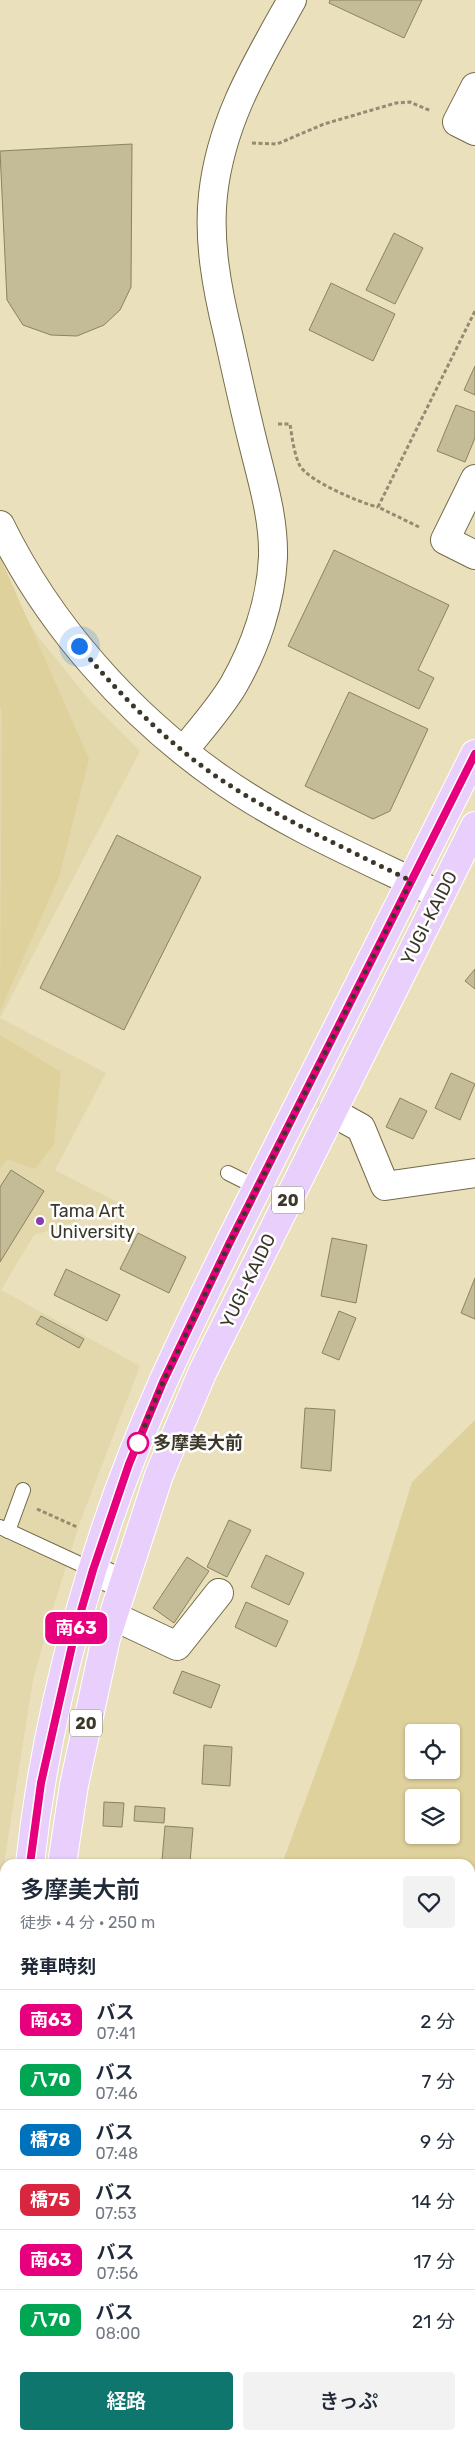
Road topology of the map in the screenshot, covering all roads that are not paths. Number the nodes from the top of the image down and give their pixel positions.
1 (292, 0) edge
2 (475, 87) edge
3 (466, 126) edge
4 (475, 479) edge
5 (0, 525) edge
6 (475, 555) edge
7 (184, 750) junction
8 (475, 754) edge
9 (475, 826) edge
10 (411, 881) junction
11 (440, 895) junction
12 (332, 1112) junction
13 (228, 1172) dead end
14 (475, 1173) edge
15 (258, 1188) junction
16 (22, 1495) road end
17 (4, 1529) edge
18 (93, 1570) junction
19 (122, 1584) junction
20 (219, 1592) dead end
21 (113, 1616) junction
22 (31, 1859) edge
23 (63, 1859) edge

1 - 7 street
2 - 3 street
4 - 6 street
5 - 7 street
7 - 10 street
8 - 10 main road, YUGI-KAIDO / 20
9 - 11 main road, YUGI-KAIDO / 20
10 - 11 street
10 - 15 main road, YUGI-KAIDO / 20
11 - 12 main road, YUGI-KAIDO / 20
12 - 14 street
12 - 19 main road, YUGI-KAIDO / 20
13 - 15 lane
15 - 18 main road, YUGI-KAIDO / 20
16 - 17 lane
17 - 18 lane
18 - 19 street
18 - 22 main road, YUGI-KAIDO / 20
19 - 21 main road, 20
20 - 21 street
21 - 23 main road, 20

